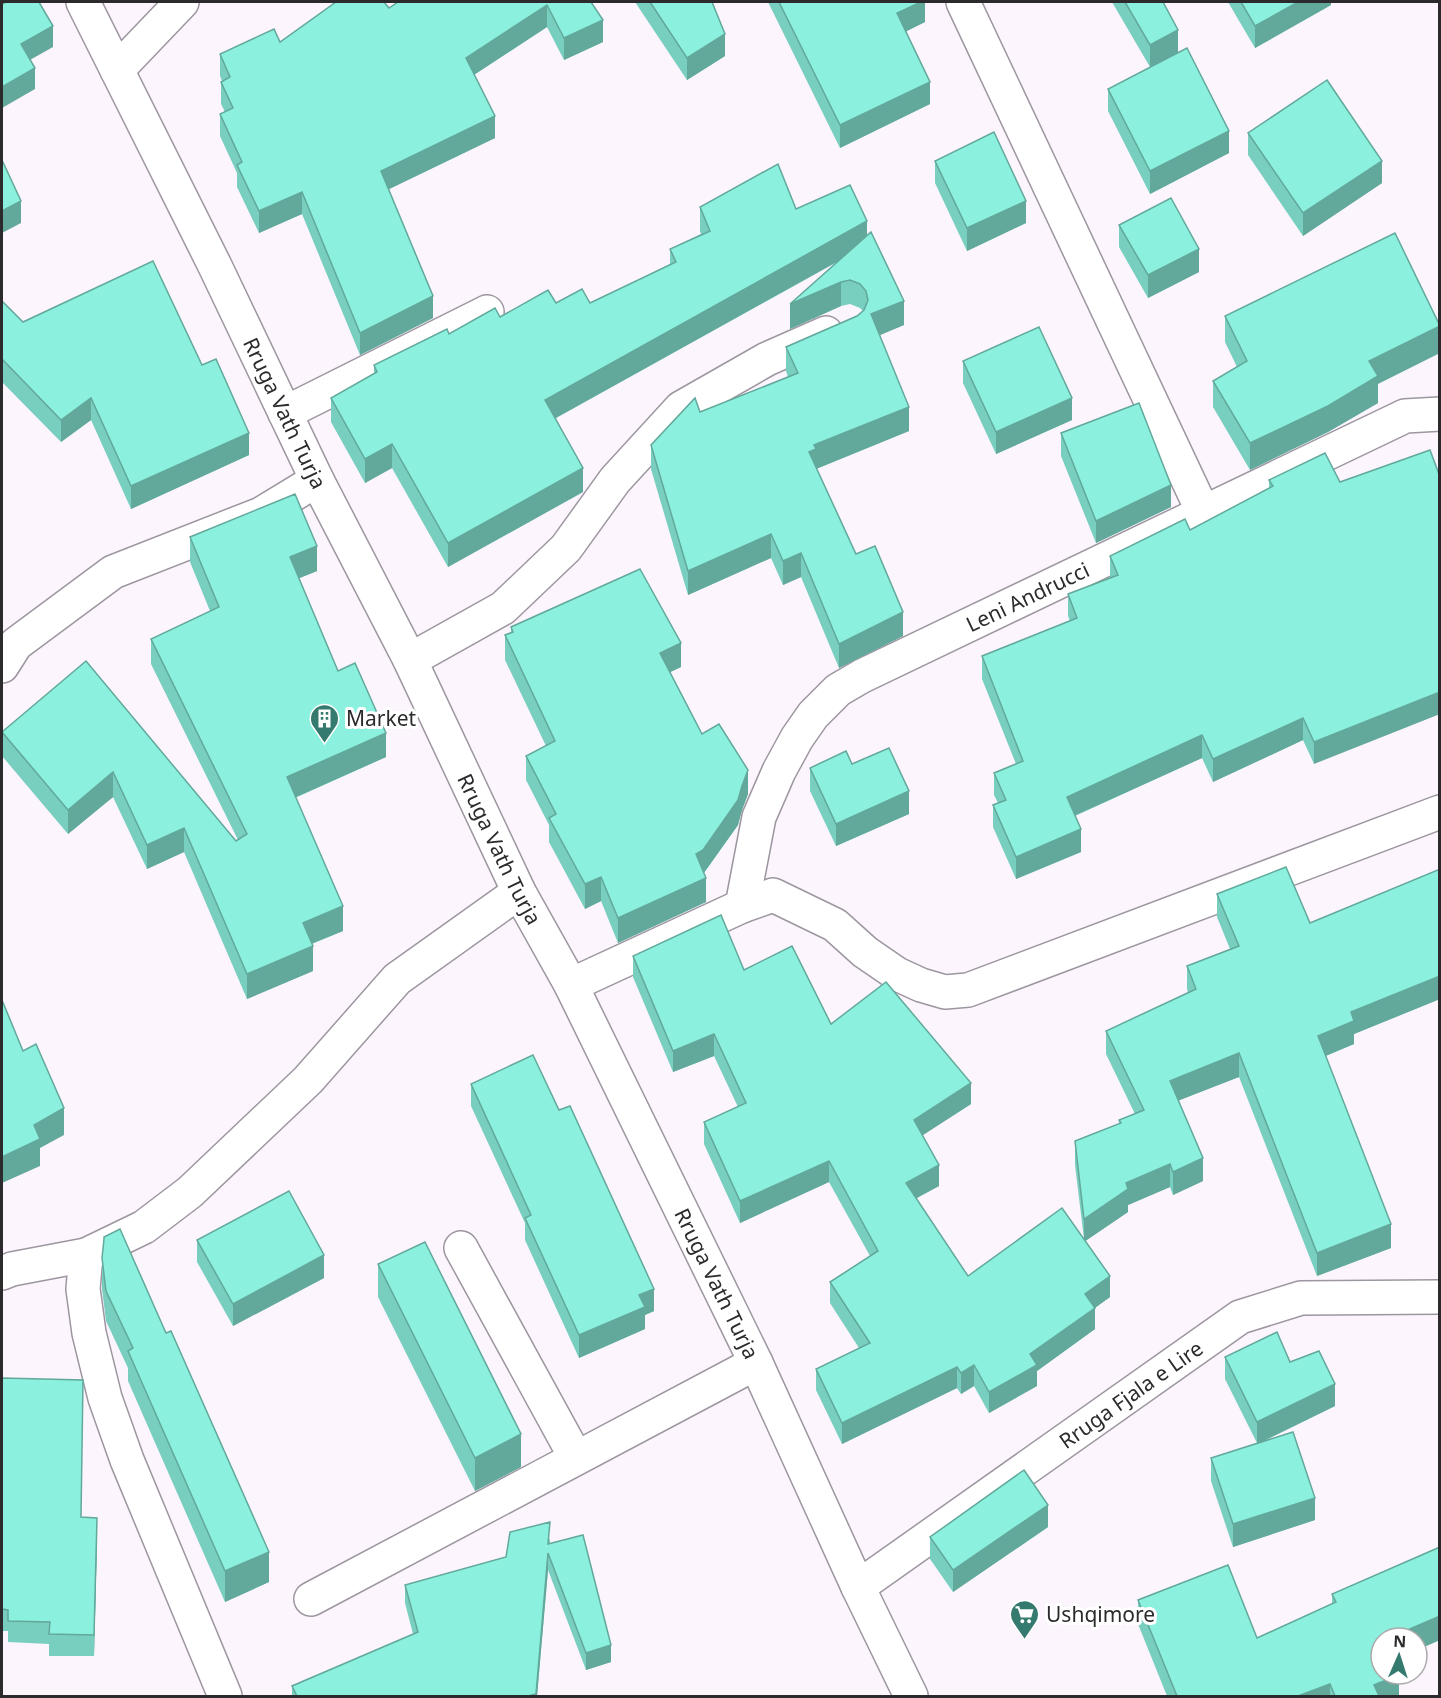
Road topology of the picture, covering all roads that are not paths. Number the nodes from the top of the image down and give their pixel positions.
1 (83, 2) edge
2 (182, 2) edge
3 (963, 2) edge
4 (117, 70) junction
5 (488, 312) edge
6 (849, 323) edge
7 (285, 413) junction
8 (1440, 414) edge
9 (317, 480) junction
10 (1204, 514) junction
11 (411, 660) junction
12 (2, 666) edge
13 (1440, 812) edge
14 (519, 892) junction
15 (742, 906) junction
16 (571, 985) junction
17 (461, 1248) dead end
18 (86, 1255) junction
19 (2, 1273) edge
20 (1440, 1297) edge
21 (756, 1363) junction
22 (576, 1458) junction
23 (858, 1587) junction
24 (311, 1599) dead end
25 (225, 1696) edge
26 (911, 1696) edge

1 - 4 street, Rruga Vath Turja
2 - 4 street
3 - 10 street
4 - 7 street, Rruga Vath Turja
5 - 7 street
6 - 11 street
7 - 9 street, Rruga Vath Turja
8 - 10 street, Leni Andrucci
9 - 11 street, Rruga Vath Turja
9 - 12 street
10 - 15 street, Leni Andrucci
11 - 14 street, Rruga Vath Turja
13 - 15 street
14 - 16 street, Rruga Vath Turja
14 - 18 street
15 - 16 street
16 - 21 street, Rruga Vath Turja
17 - 22 street
18 - 19 street
18 - 25 street
20 - 23 street, Rruga Fjala e Lire
21 - 22 street
21 - 23 street, Rruga Vath Turja
22 - 24 street
23 - 26 street, Rruga Vath Turja

